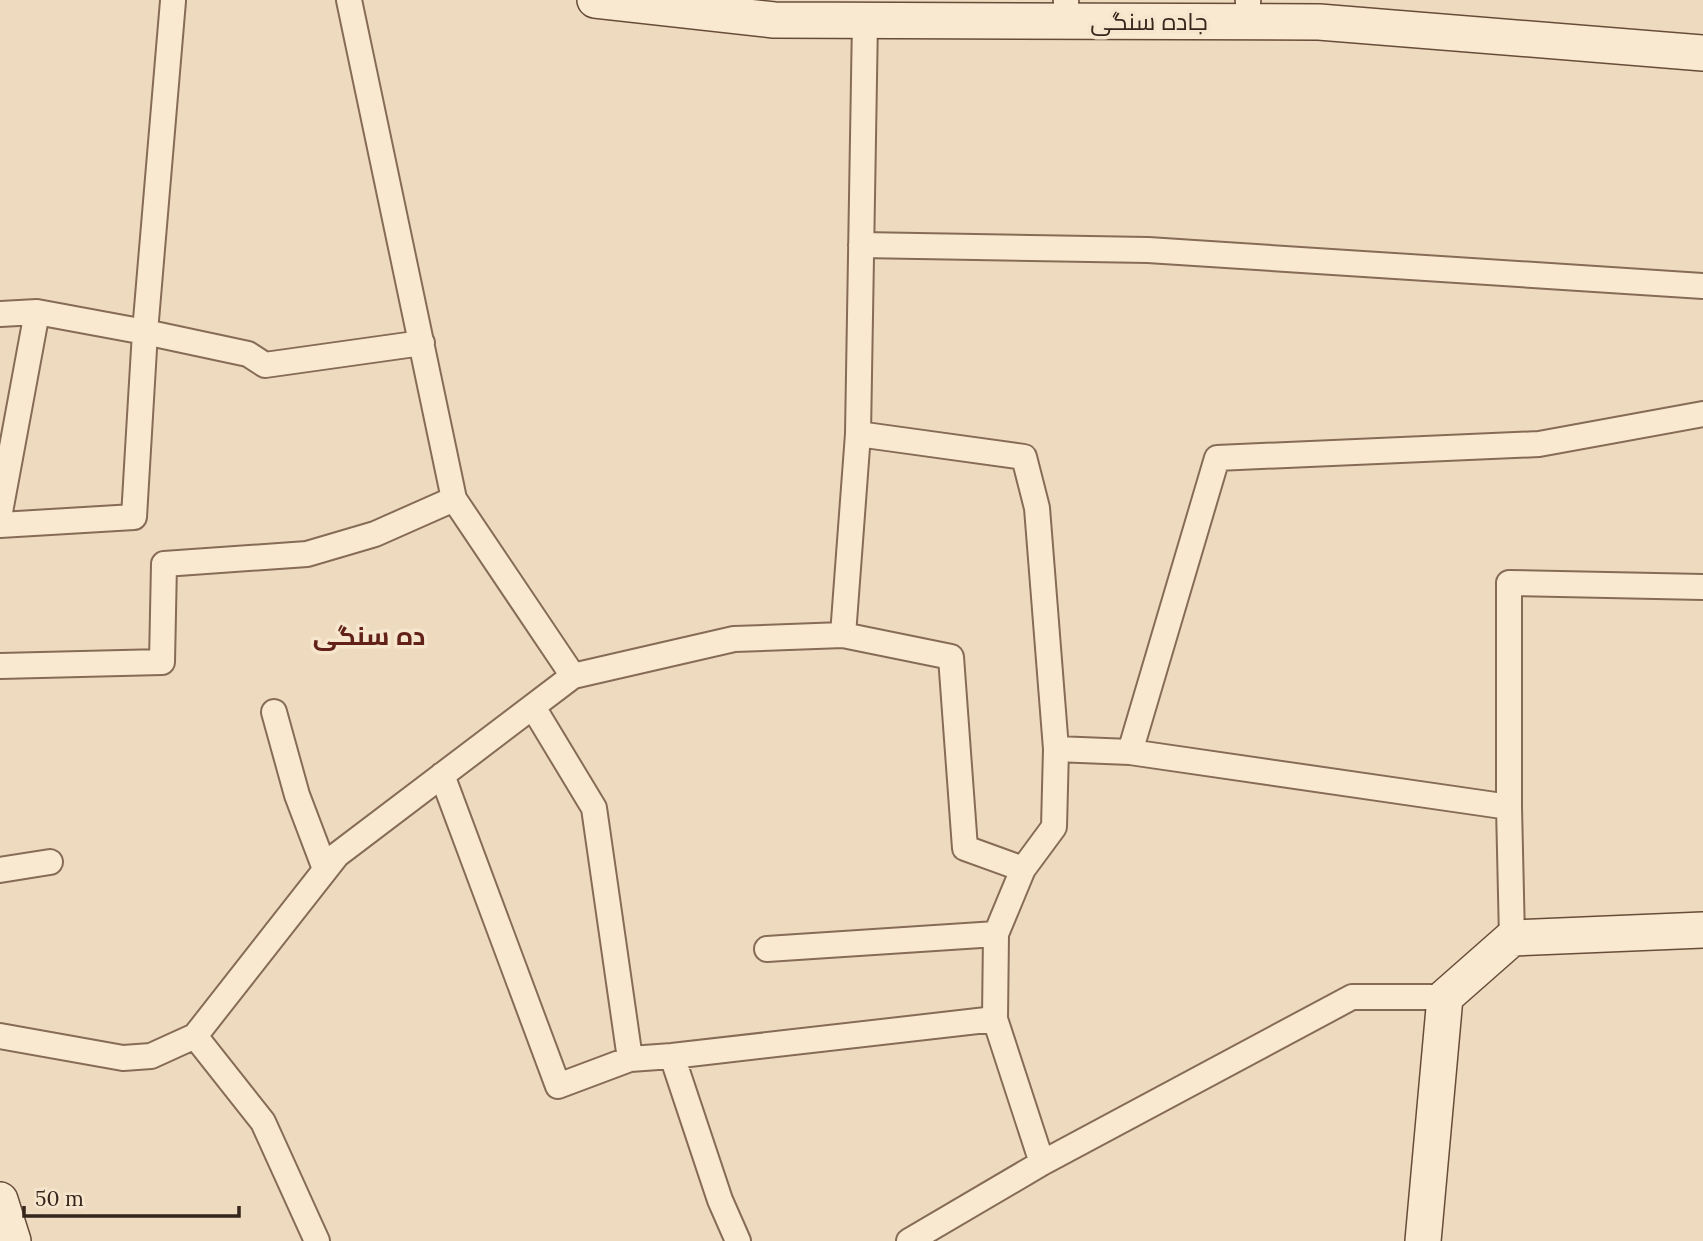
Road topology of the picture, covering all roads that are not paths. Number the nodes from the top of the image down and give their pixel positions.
1 (349, 0) edge
2 (595, 0) edge
3 (173, 1) edge
4 (774, 10) edge
5 (1066, 10) edge
6 (1248, 11) edge
7 (865, 20) junction
8 (1703, 53) edge
9 (861, 244) junction
10 (1703, 286) edge
11 (37, 313) junction
12 (0, 314) edge
13 (145, 332) junction
14 (422, 343) junction
15 (1703, 414) edge
16 (858, 434) junction
17 (454, 499) junction
18 (0, 512) edge
19 (0, 525) edge
20 (1703, 587) edge
21 (843, 635) junction
22 (0, 666) edge
23 (573, 676) junction
24 (533, 706) junction
25 (274, 712) dead end
26 (1056, 749) junction
27 (1130, 751) junction
28 (442, 775) junction
29 (1509, 807) junction
30 (50, 862) dead end
31 (326, 869) junction
32 (1023, 869) junction
33 (0, 870) edge
34 (1703, 930) edge
35 (996, 934) junction
36 (1512, 938) junction
37 (766, 949) dead end
38 (1445, 997) junction
39 (995, 1018) junction
40 (0, 1036) edge
41 (195, 1036) junction
42 (671, 1056) junction
43 (630, 1059) junction
44 (1042, 1163) junction
45 (0, 1200) edge
46 (916, 1239) edge
47 (13, 1241) edge
48 (317, 1241) edge
49 (738, 1241) edge
50 (1423, 1241) edge

1 - 14 street
2 - 4 street, جاده سنگی
3 - 13 street
4 - 7 street, جاده سنگی
5 - 6 street, جاده سنگی
5 - 7 street, جاده سنگی
6 - 8 street, جاده سنگی
7 - 9 street
9 - 10 street
9 - 16 street
11 - 12 street
11 - 13 street
11 - 18 street
13 - 14 street
13 - 19 street
14 - 17 street
15 - 27 street
16 - 21 street
16 - 26 street
17 - 22 street
17 - 23 street
20 - 29 street
21 - 23 street
21 - 32 street
23 - 24 street
24 - 28 street
24 - 43 street
25 - 31 street
26 - 27 street
26 - 32 street
27 - 29 street
28 - 31 street
28 - 43 street
29 - 36 street
30 - 33 street
31 - 41 street
32 - 35 street
34 - 36 street
35 - 37 street
35 - 39 street
36 - 38 street
38 - 44 street
38 - 50 street
39 - 42 street
39 - 44 street
40 - 41 street
41 - 48 street
42 - 43 street
42 - 49 street
44 - 46 street
45 - 47 street

